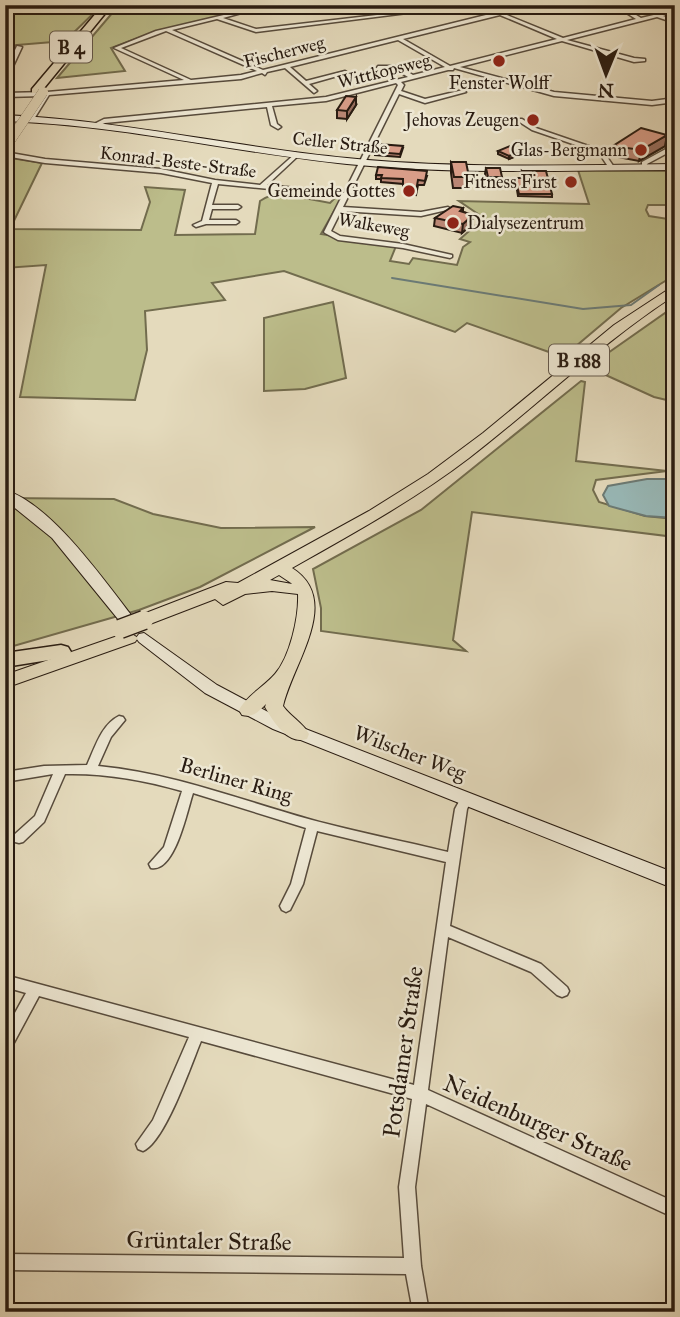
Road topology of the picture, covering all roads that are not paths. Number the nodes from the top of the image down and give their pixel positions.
1 (108, 5) edge
2 (115, 5) edge
3 (346, 5) edge
4 (418, 5) edge
5 (616, 5) edge
6 (439, 8) junction
7 (675, 11) edge
8 (501, 13) junction
9 (657, 15) junction
10 (219, 18) junction
11 (639, 19) junction
12 (675, 22) edge
13 (167, 30) junction
14 (398, 38) junction
15 (561, 38) junction
16 (19, 47) dead end
17 (643, 60) dead end
18 (8, 64) edge
19 (287, 67) junction
20 (378, 68) dead end
21 (453, 68) junction
22 (265, 73) junction
23 (345, 73) dead end
24 (5, 77) edge
25 (414, 78) junction
26 (191, 82) junction
27 (398, 82) junction
28 (306, 83) junction
29 (314, 91) dead end
30 (397, 92) junction
31 (463, 92) dead end
32 (42, 93) junction
33 (5, 95) edge
34 (674, 103) edge
35 (269, 105) junction
36 (32, 118) junction
37 (6, 120) edge
38 (520, 120) dead end
39 (95, 125) junction
40 (278, 127) dead end
41 (5, 135) edge
42 (675, 146) edge
43 (5, 148) edge
44 (5, 154) edge
45 (296, 155) junction
46 (361, 163) junction
47 (643, 165) junction
48 (611, 167) junction
49 (675, 167) edge
50 (215, 182) junction
51 (261, 187) junction
52 (347, 195) junction
53 (208, 207) junction
54 (339, 209) junction
55 (448, 209) edge
56 (205, 222) junction
57 (196, 226) dead end
58 (450, 256) dead end
59 (675, 289) edge
60 (5, 494) edge
61 (309, 551) junction
62 (279, 567) junction
63 (297, 587) junction
64 (223, 598) junction
65 (136, 629) junction
66 (61, 652) junction
67 (5, 660) edge
68 (5, 670) edge
69 (5, 682) edge
70 (278, 687) junction
71 (253, 713) junction
72 (118, 720) dead end
73 (300, 734) junction
74 (61, 769) junction
75 (91, 769) junction
76 (5, 777) edge
77 (189, 788) junction
78 (466, 799) junction
79 (313, 825) junction
80 (19, 838) dead end
81 (453, 858) junction
82 (155, 864) dead end
83 (675, 881) edge
84 (286, 906) dead end
85 (444, 929) junction
86 (5, 981) edge
87 (35, 990) junction
88 (562, 991) dead end
89 (197, 1034) junction
90 (5, 1045) edge
91 (421, 1094) junction
92 (143, 1144) dead end
93 (675, 1210) edge
94 (5, 1262) edge
95 (413, 1266) junction
96 (421, 1312) edge

1 - 32 highway, B 4
2 - 32 highway, B 4
3 - 10 street
4 - 6 street
5 - 11 street
6 - 8 street
6 - 10 street
7 - 9 street, Wittkopsweg
8 - 14 street, Fischerweg
8 - 15 street
9 - 11 street, Wittkopsweg
9 - 12 street
10 - 13 street
11 - 15 street, Wittkopsweg
13 - 22 street
13 - 26 street
14 - 19 street, Fischerweg
14 - 21 street
15 - 17 street
15 - 21 street, Wittkopsweg
16 - 18 street
18 - 24 street
19 - 22 street, Fischerweg
19 - 28 street
20 - 25 street
21 - 25 street, Wittkopsweg
21 - 34 street
22 - 26 street, Fischerweg
23 - 28 street
25 - 27 street, Wittkopsweg
26 - 32 street, Fischerweg
27 - 30 street
27 - 35 street, Wittkopsweg
28 - 29 street
30 - 31 street
30 - 46 street, Walkeweg
32 - 33 street, Fischerweg
32 - 36 street
32 - 41 highway, B 4
32 - 43 highway, B 4, bridge
35 - 39 street, Wittkopsweg
35 - 40 street
36 - 37 street, Celler Straße
36 - 39 street, Celler Straße
38 - 48 street
39 - 45 street, Celler Straße
42 - 47 street
44 - 50 street, Konrad-Beste-Straße
45 - 46 street, Celler Straße
45 - 51 street
46 - 48 street, Celler Straße
46 - 52 street, Walkeweg
47 - 48 street, Celler Straße
47 - 49 street, Celler Straße
50 - 51 street, Konrad-Beste-Straße
50 - 53 street
51 - 52 street, Konrad-Beste-Straße
52 - 54 street, Walkeweg
53 - 56 street
53 - 56 street
54 - 55 street
54 - 58 street, Walkeweg
56 - 57 street
59 - 61 main road, B 188
60 - 65 street, Wilscher Weg
61 - 62 main road, B 188
61 - 63 main road
62 - 63 main road
62 - 64 main road, B 188
62 - 65 main road, B 188
63 - 64 main road
63 - 70 main road
64 - 65 main road, B 188
65 - 66 main road, B 188
65 - 69 main road, B 188
65 - 71 street, Wilscher Weg
66 - 67 highway
66 - 68 main road, B 188
70 - 71 main road
70 - 73 main road
71 - 73 street, Wilscher Weg
72 - 75 street
73 - 78 street, Wilscher Weg
74 - 75 street, Berliner Ring
74 - 76 street, Berliner Ring
74 - 80 street
75 - 77 street, Berliner Ring
77 - 79 street, Berliner Ring
77 - 82 street
78 - 81 street, Potsdamer Straße
78 - 83 street, Wilscher Weg
79 - 81 street, Berliner Ring
79 - 84 street
81 - 85 street, Potsdamer Straße
85 - 88 street
85 - 91 street, Potsdamer Straße
86 - 87 street
87 - 89 street
87 - 90 street
89 - 91 street
89 - 92 street
91 - 93 street, Neidenburger Straße
91 - 95 street, Potsdamer Straße
94 - 95 street, Grüntaler Straße
95 - 96 street, Potsdamer Straße

